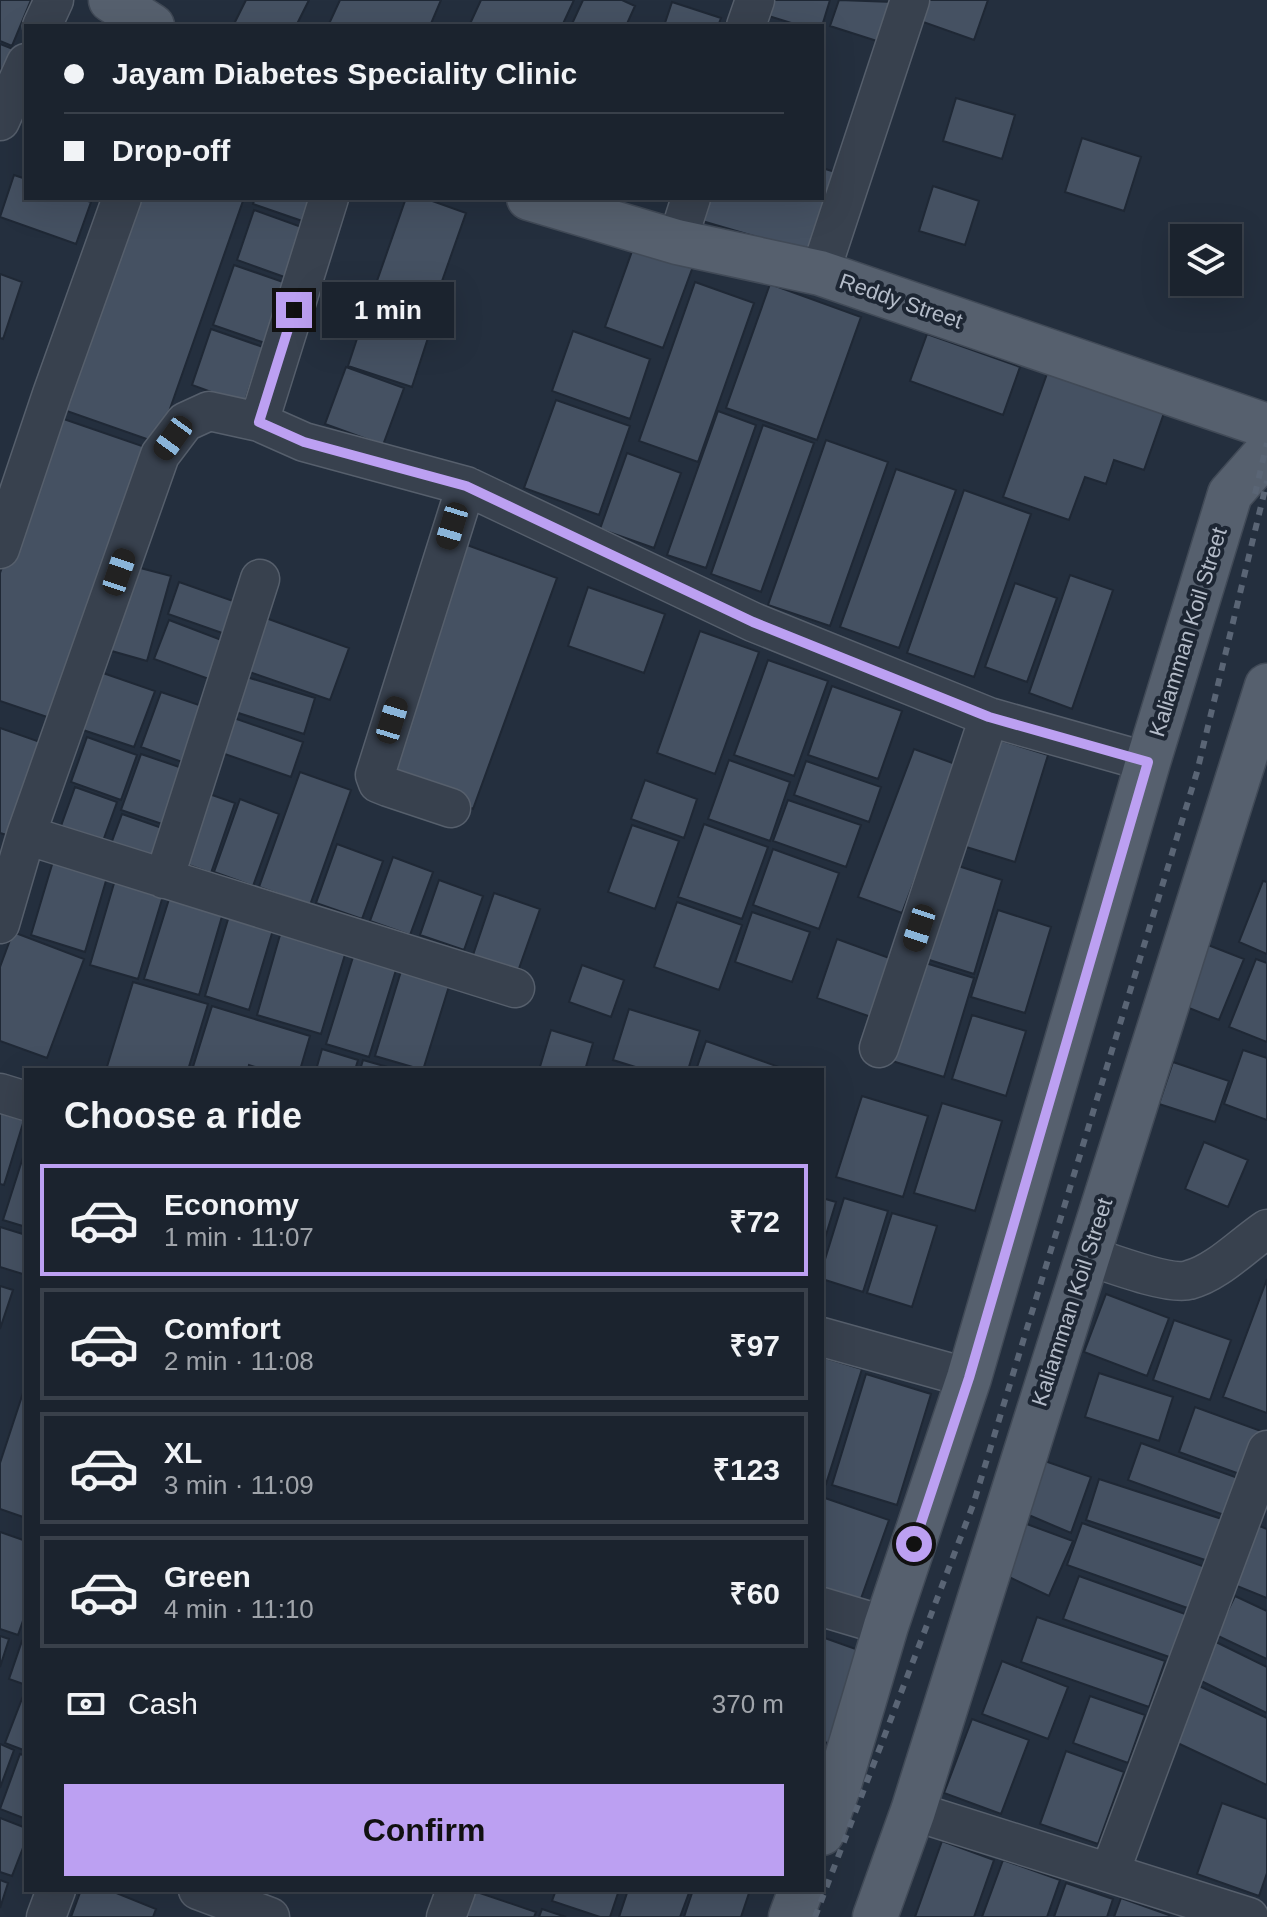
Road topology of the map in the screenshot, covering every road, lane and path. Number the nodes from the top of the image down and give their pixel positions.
1 (54, 0) edge
2 (111, 0) edge
3 (755, 0) edge
4 (910, 0) edge
5 (43, 24) edge
6 (149, 24) edge
7 (747, 24) edge
8 (24, 67) edge
9 (0, 121) edge
10 (121, 200) edge
11 (328, 200) edge
12 (536, 200) edge
13 (690, 200) edge
14 (677, 242) junction
15 (820, 273) junction
16 (259, 422) junction
17 (1267, 426) edge
18 (1267, 452) edge
19 (466, 486) junction
20 (0, 549) edge
21 (260, 579) dead end
22 (1267, 686) edge
23 (989, 717) junction
24 (1148, 762) junction
25 (451, 808) dead end
26 (26, 835) junction
27 (164, 879) junction
28 (0, 924) edge
29 (515, 988) dead end
30 (879, 1048) dead end
31 (0, 1093) edge
32 (24, 1100) edge
33 (1267, 1229) edge
34 (1086, 1255) junction
35 (824, 1338) edge
36 (969, 1378) junction
37 (1267, 1450) edge
38 (824, 1608) edge
39 (886, 1626) junction
40 (913, 1811) junction
41 (824, 1827) edge
42 (1110, 1872) junction
43 (55, 1892) edge
44 (203, 1892) edge
45 (455, 1892) edge
46 (800, 1892) edge
47 (256, 1914) edge
48 (46, 1917) edge
49 (446, 1917) edge
50 (791, 1917) edge
51 (875, 1917) edge
52 (1249, 1917) edge

1 - 5 street
2 - 6 main road
3 - 7 street
4 - 15 street
8 - 9 street
10 - 20 street
11 - 16 street
12 - 14 main road, Reddy Street
13 - 14 street
14 - 15 main road, Reddy Street
15 - 17 main road, Reddy Street
16 - 19 street
16 - 26 street
18 - 24 main road, Kaliamman Koil Street
19 - 23 street
19 - 25 street
21 - 27 street
22 - 34 main road, Kaliamman Koil Street
23 - 24 street
23 - 30 street
24 - 36 main road, Kaliamman Koil Street
26 - 27 street
26 - 28 street
27 - 29 street
31 - 32 street
33 - 34 street
34 - 40 main road, Kaliamman Koil Street
35 - 36 street
36 - 39 main road, Kaliamman Koil Street
37 - 42 street
38 - 39 street
39 - 41 main road, Kaliamman Koil Street
40 - 42 street
40 - 51 main road, Kaliamman Koil Street
42 - 52 street
43 - 48 street
44 - 47 street
45 - 49 street
46 - 50 main road

